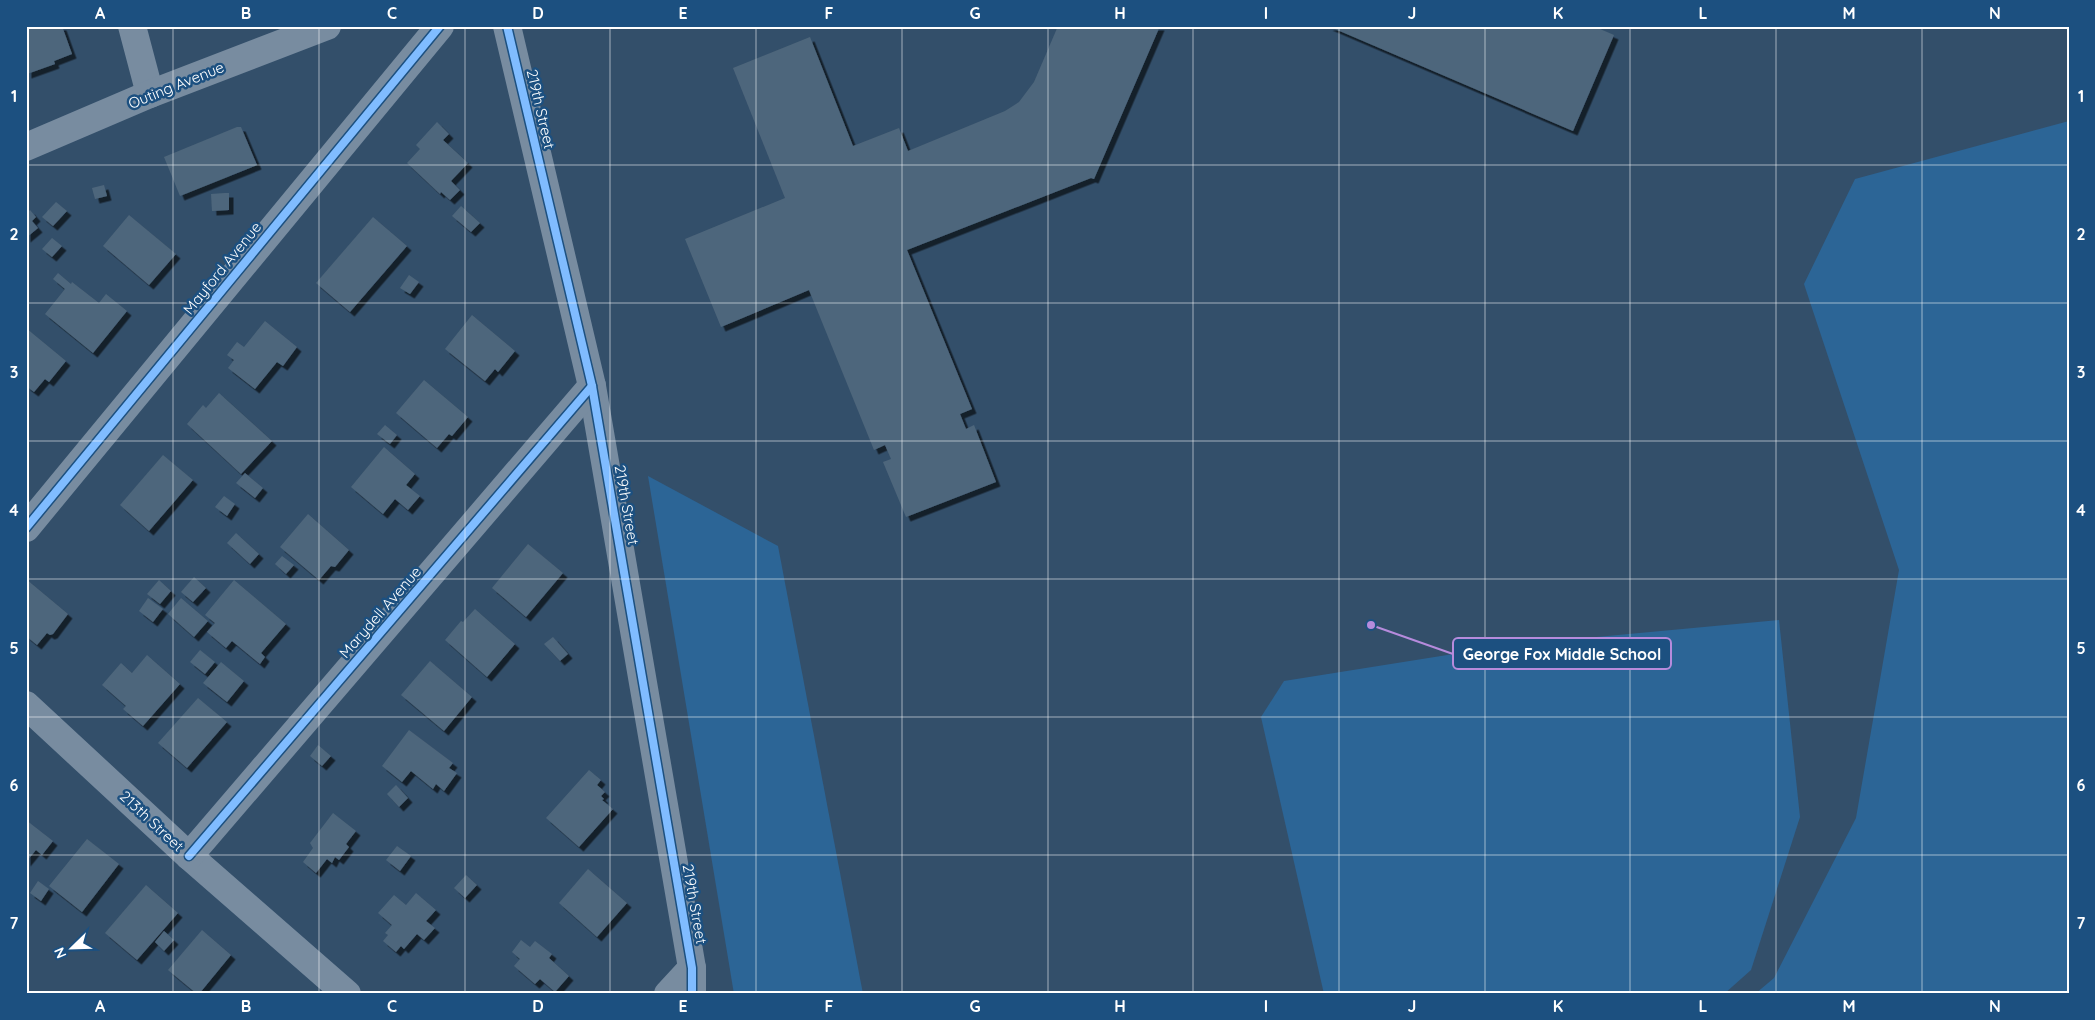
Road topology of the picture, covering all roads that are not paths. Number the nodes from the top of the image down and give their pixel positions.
1 (132, 26) edge
2 (327, 26) edge
3 (440, 26) edge
4 (507, 26) edge
5 (150, 94) junction
6 (26, 147) edge
7 (592, 386) junction
8 (26, 528) edge
9 (26, 705) edge
10 (189, 856) junction
11 (692, 981) edge
12 (347, 994) edge
13 (668, 994) edge

1 - 5 street
2 - 5 street, Outing Avenue
3 - 8 street, Mayford Avenue
4 - 7 street, 219th Street
5 - 6 street, Outing Avenue
7 - 10 street, Marydell Avenue
7 - 11 street, 219th Street
9 - 10 street, 213th Street
10 - 12 street, 213th Street
11 - 13 street

